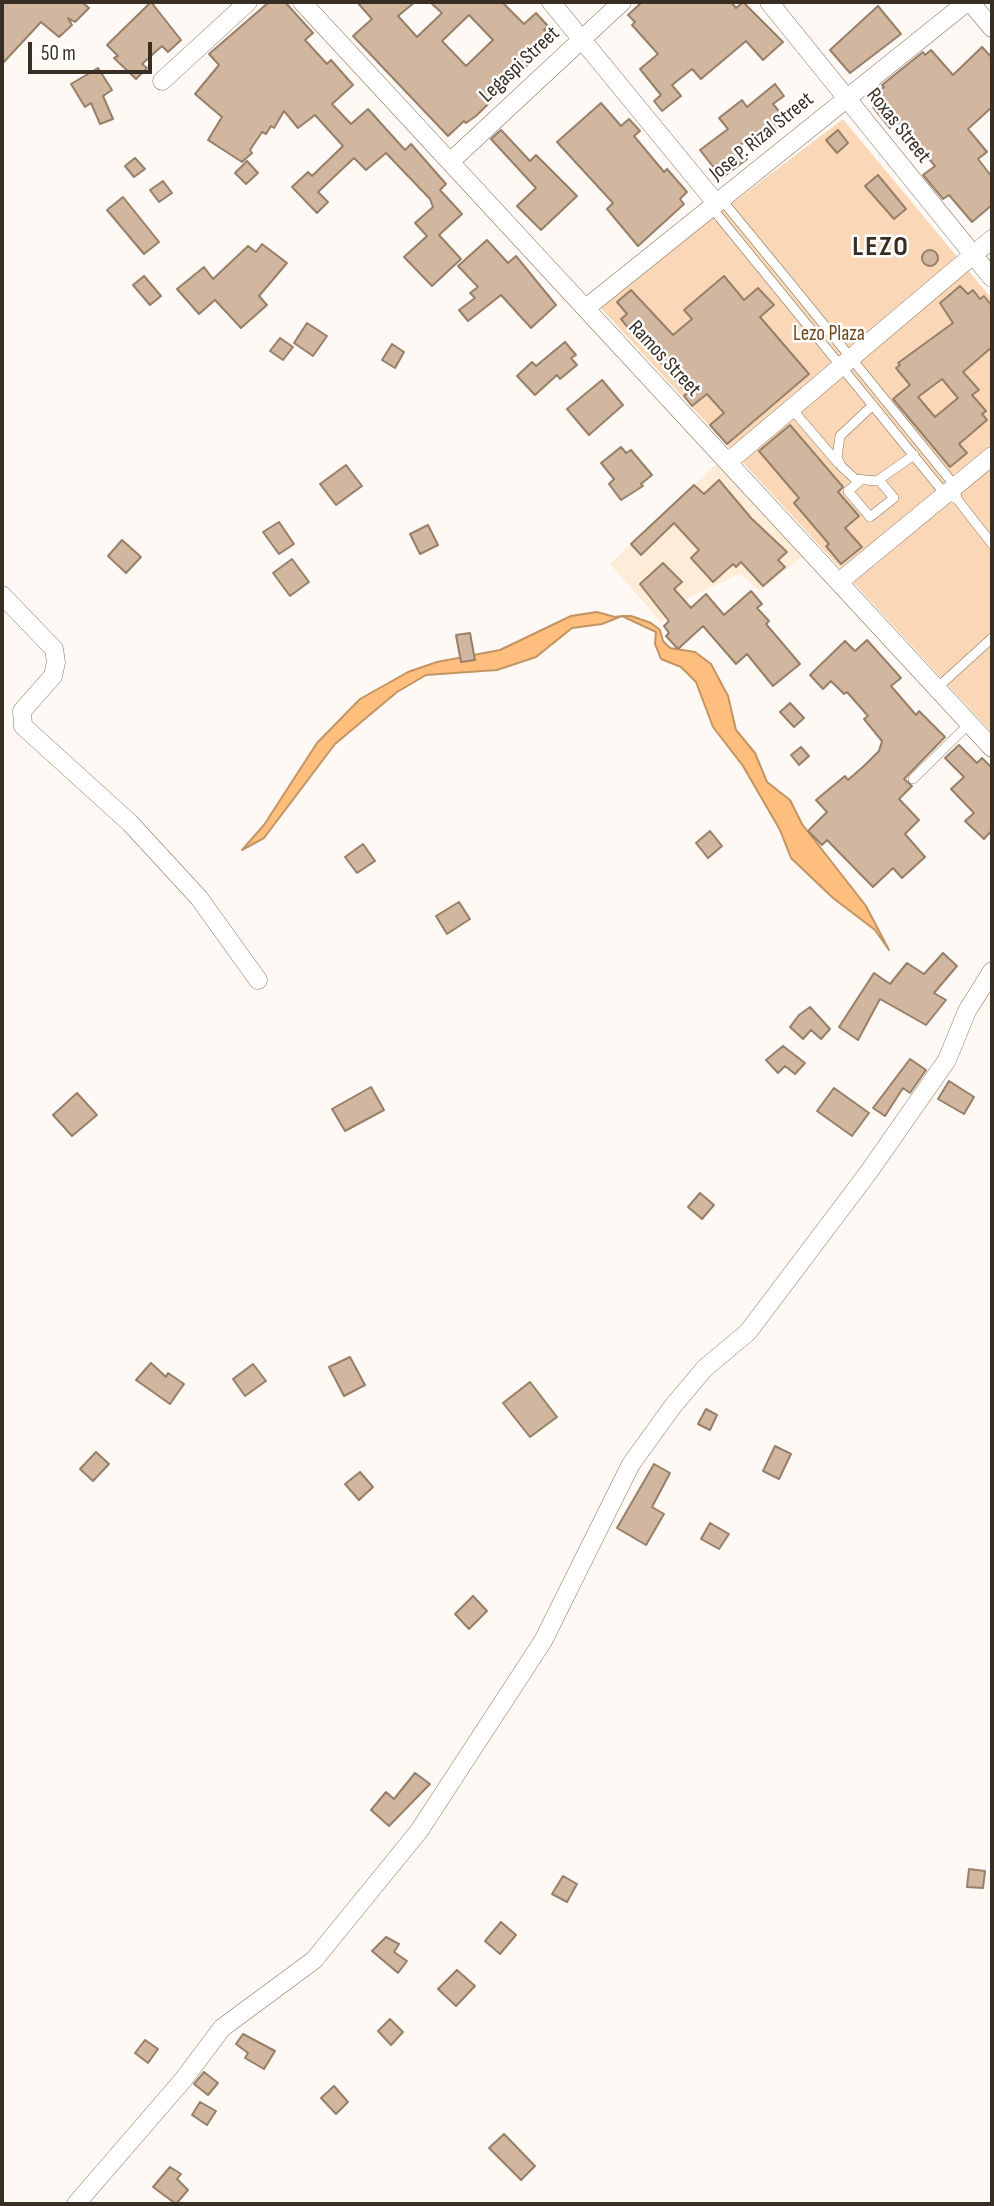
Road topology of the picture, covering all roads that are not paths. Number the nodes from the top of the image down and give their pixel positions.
1 (248, 2) edge
2 (302, 2) edge
3 (551, 2) edge
4 (621, 2) edge
5 (769, 2) edge
6 (968, 2) edge
7 (992, 27) edge
8 (582, 39) junction
9 (162, 81) dead end
10 (847, 98) junction
11 (450, 162) junction
12 (716, 203) junction
13 (992, 239) edge
14 (973, 255) junction
15 (992, 278) edge
16 (586, 308) junction
17 (846, 362) junction
18 (873, 405) junction
19 (791, 408) junction
20 (914, 455) junction
21 (992, 456) edge
22 (728, 462) junction
23 (841, 466) junction
24 (879, 480) junction
25 (860, 481) junction
26 (953, 493) junction
27 (992, 544) edge
28 (839, 582) junction
29 (2, 595) edge
30 (992, 638) edge
31 (937, 688) junction
32 (970, 723) junction
33 (992, 747) edge
34 (913, 779) dead end
35 (992, 971) edge
36 (258, 979) dead end
37 (76, 2204) edge

1 - 9 street
2 - 11 street, Ramos Street
3 - 8 street
4 - 8 street, Legaspi Street
5 - 10 street, Roxas Street
6 - 7 street
6 - 10 street, Jose P. Rizal Street
8 - 11 street, Legaspi Street
8 - 12 street
10 - 12 street, Jose P. Rizal Street
10 - 14 street, Roxas Street
11 - 16 street, Ramos Street
12 - 16 street, Jose P. Rizal Street
12 - 17 lane
13 - 14 street
14 - 15 street, Roxas Street
14 - 17 street
16 - 22 street, Ramos Street
17 - 18 lane
17 - 19 street
17 - 26 lane
18 - 20 lane
18 - 23 lane
19 - 22 street
19 - 23 lane
20 - 24 lane
20 - 26 lane
21 - 26 street
22 - 28 street, Ramos Street
23 - 25 lane
24 - 25 lane
24 - 25 lane
26 - 27 lane
26 - 28 street
28 - 31 street, Ramos Street
29 - 36 street
30 - 31 lane
31 - 32 street, Ramos Street
32 - 33 street, Ramos Street
32 - 34 lane
35 - 37 street

